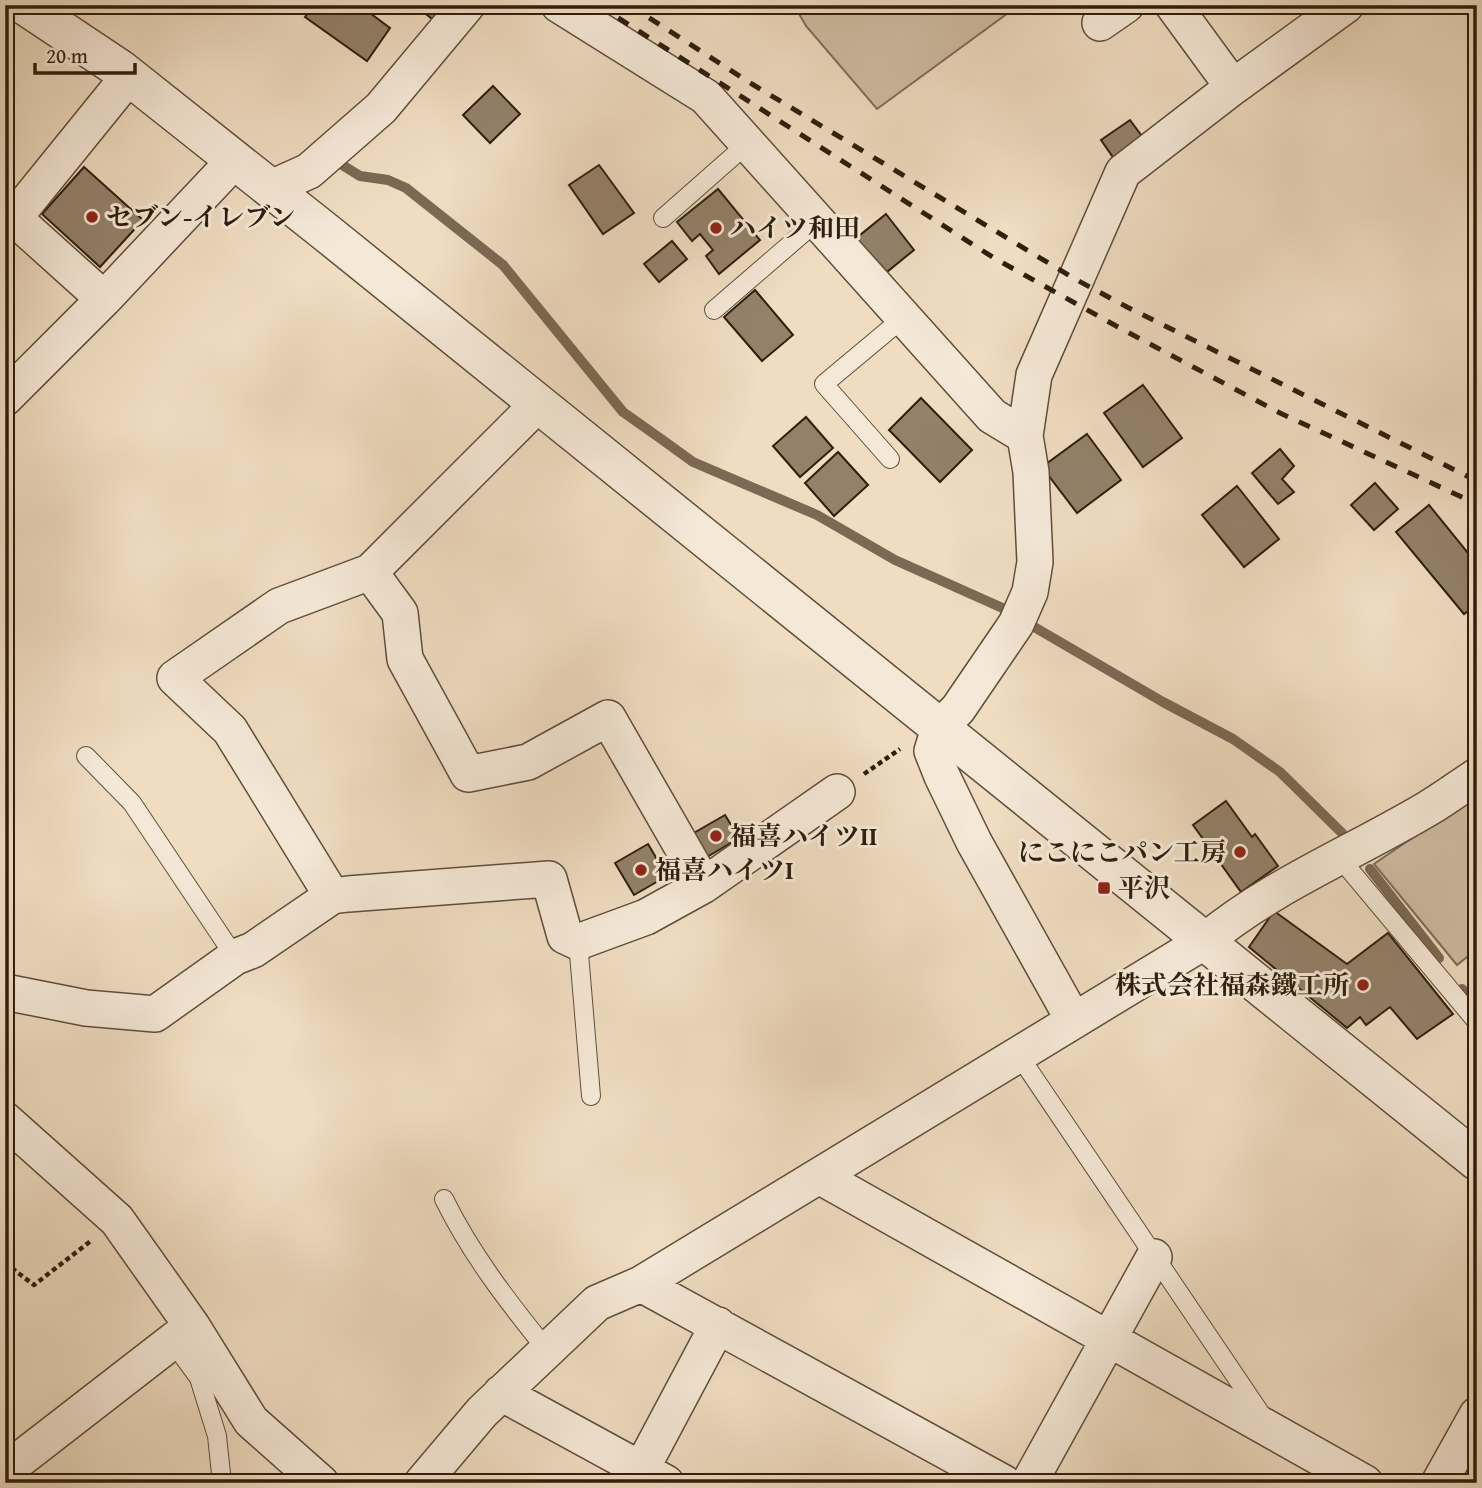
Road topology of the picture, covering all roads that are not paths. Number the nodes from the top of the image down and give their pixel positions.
1 (24, 5) edge
2 (467, 5) edge
3 (559, 5) edge
4 (1173, 5) edge
5 (1346, 5) edge
6 (129, 76) junction
7 (1233, 87) junction
8 (747, 144) junction
9 (234, 161) junction
10 (269, 189) junction
11 (10, 214) edge
12 (663, 218) dead end
13 (816, 222) junction
14 (104, 299) junction
15 (714, 310) dead end
16 (903, 318) junction
17 (5, 398) edge
18 (537, 405) junction
19 (1025, 436) junction
20 (890, 459) dead end
21 (370, 572) junction
22 (939, 728) junction
23 (86, 756) dead end
24 (1477, 776) edge
25 (837, 792) road end
26 (1338, 856) junction
27 (704, 885) junction
28 (332, 896) junction
29 (578, 942) junction
30 (1205, 942) junction
31 (235, 957) junction
32 (5, 992) edge
33 (1074, 1021) junction
34 (1477, 1022) edge
35 (1018, 1054) junction
36 (591, 1096) dead end
37 (5, 1120) edge
38 (1477, 1161) edge
39 (819, 1175) junction
40 (444, 1199) dead end
41 (1154, 1257) junction
42 (640, 1284) junction
43 (718, 1325) junction
44 (182, 1333) junction
45 (1110, 1338) junction
46 (547, 1350) junction
47 (501, 1392) junction
48 (1477, 1415) edge
49 (1272, 1429) junction
50 (5, 1471) edge
51 (647, 1478) edge
52 (222, 1483) edge
53 (321, 1483) edge
54 (422, 1483) edge
55 (1004, 1483) edge
56 (1029, 1483) edge
57 (1365, 1483) edge
58 (1438, 1483) edge

1 - 6 street
2 - 10 street
3 - 8 street
4 - 7 street
5 - 7 street
6 - 9 street
6 - 11 street
7 - 19 street
8 - 12 lane
8 - 13 street
9 - 10 street
9 - 14 street
10 - 18 street
11 - 14 street
13 - 15 lane
13 - 16 street
14 - 17 street
16 - 19 street
16 - 20 lane
18 - 21 street
18 - 22 street
19 - 22 street
21 - 27 street
21 - 28 street
22 - 30 street
22 - 33 street
23 - 31 lane
24 - 26 street
25 - 27 street
26 - 30 street
26 - 34 lane
27 - 29 street
28 - 29 street
28 - 31 street
29 - 36 lane
30 - 33 street
30 - 38 street
31 - 32 street
33 - 35 street
35 - 39 street
35 - 41 lane
37 - 44 street
39 - 42 street
39 - 45 street
40 - 46 lane
41 - 45 street
41 - 49 lane
42 - 43 street
42 - 46 street
43 - 51 street
43 - 55 street
44 - 50 street
44 - 52 lane
44 - 53 street
45 - 49 street
45 - 56 street
46 - 47 street
47 - 51 street
47 - 54 street
48 - 58 street
49 - 57 street

